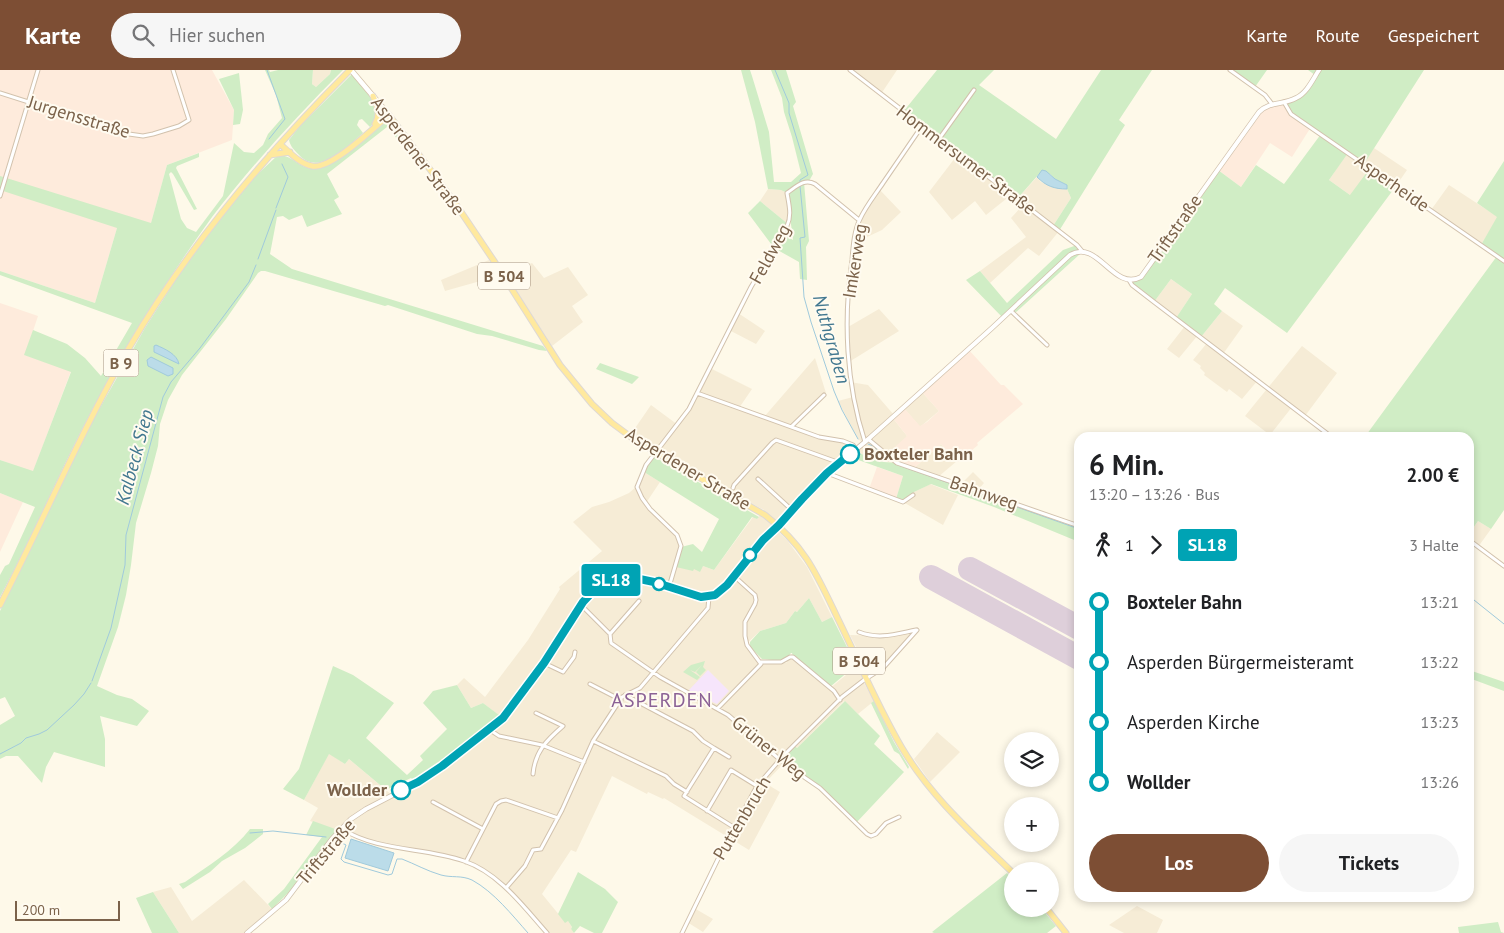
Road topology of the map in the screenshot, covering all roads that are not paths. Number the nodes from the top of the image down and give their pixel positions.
1 (38, 70) edge
2 (173, 70) edge
3 (351, 70) edge
4 (850, 70) edge
5 (1230, 70) edge
6 (1319, 70) edge
7 (974, 90) dead end
8 (0, 93) edge
9 (373, 96) junction
10 (29, 102) junction
11 (1284, 102) junction
12 (1272, 104) junction
13 (388, 115) junction
14 (922, 126) junction
15 (372, 128) junction
16 (939, 139) junction
17 (280, 144) junction
18 (290, 152) junction
19 (269, 155) junction
20 (0, 196) edge
21 (859, 220) junction
22 (1082, 251) junction
23 (1504, 261) edge
24 (1130, 280) junction
25 (1011, 311) junction
26 (1047, 345) dead end
27 (697, 393) junction
28 (824, 395) dead end
29 (792, 426) junction
30 (1325, 432) edge
31 (866, 440) junction
32 (856, 449) junction
33 (656, 453) junction
34 (840, 463) junction
35 (827, 473) junction
36 (758, 479) dead end
37 (733, 488) dead end
38 (913, 495) dead end
39 (792, 510) junction
40 (1074, 524) edge
41 (779, 525) junction
42 (1474, 544) edge
43 (1504, 566) edge
44 (734, 576) junction
45 (669, 587) junction
46 (709, 597) junction
47 (639, 601) dead end
48 (0, 605) edge
49 (581, 605) junction
50 (859, 632) dead end
51 (610, 634) junction
52 (575, 652) dead end
53 (760, 662) junction
54 (544, 663) junction
55 (654, 672) junction
56 (867, 678) junction
57 (590, 684) dead end
58 (625, 695) junction
59 (621, 700) junction
60 (840, 700) junction
61 (718, 708) junction
62 (536, 712) dead end
63 (490, 730) junction
64 (593, 741) junction
65 (542, 745) junction
66 (714, 748) junction
67 (729, 757) dead end
68 (780, 759) junction
69 (584, 762) junction
70 (532, 774) dead end
71 (758, 786) junction
72 (687, 792) junction
73 (433, 802) dead end
74 (707, 811) junction
75 (899, 817) dead end
76 (558, 818) junction
77 (735, 828) junction
78 (342, 829) junction
79 (483, 829) junction
80 (466, 862) junction
81 (1004, 864) edge
82 (506, 888) junction
83 (1053, 917) edge
84 (247, 933) edge
85 (547, 933) edge
86 (682, 933) edge
87 (1066, 933) edge

1 - 10 street
2 - 10 street, Jurgensstraße
3 - 9 main road, Asperdener Straße
3 - 17 main road, B 9
4 - 14 street, Hommersumer Straße
5 - 12 street
6 - 11 street
7 - 16 street
8 - 10 street, Jurgensstraße
9 - 13 main road, Asperdener Straße
9 - 15 main road
10 - 20 street
11 - 12 street
11 - 23 street, Asperheide
12 - 24 street, Triftstraße
13 - 15 main road
13 - 33 main road, Asperdener Straße / B 504
14 - 16 street, Hommersumer Straße
14 - 21 street, Imkerweg
15 - 18 main road
16 - 22 street, Hommersumer Straße
17 - 18 main road
17 - 19 main road, B 9
18 - 19 main road
19 - 48 main road, B 9
21 - 27 street, Feldweg
21 - 31 street, Imkerweg
22 - 24 street
22 - 25 street
24 - 30 street
25 - 26 street
25 - 31 street
27 - 29 street
27 - 33 street, Feldweg
28 - 29 street
29 - 32 street
31 - 32 street
31 - 40 street, Bahnweg
32 - 34 street
33 - 41 main road, Asperdener Straße / B 504
33 - 45 street, Feldweg
34 - 35 street
34 - 37 street
35 - 38 street
35 - 39 street
36 - 39 street
39 - 41 street
41 - 44 street
41 - 56 main road, Asperdener Straße / B 504
42 - 43 street
44 - 46 street
44 - 53 street
45 - 46 street, Triftstraße
45 - 49 street, Triftstraße
46 - 55 street
47 - 51 street
49 - 51 street, Grüner Weg
49 - 54 street, Triftstraße
50 - 56 street, Puttenbruch
51 - 55 street, Grüner Weg
52 - 54 street
53 - 60 street
53 - 61 street
54 - 63 street, Triftstraße
55 - 58 street
55 - 61 street, Grüner Weg
56 - 60 street, Puttenbruch
56 - 81 main road, Asperdener Straße / B 504
57 - 59 street
58 - 59 street
58 - 66 street
59 - 64 street
60 - 68 street, Puttenbruch
61 - 68 street, Grüner Weg
62 - 65 street
63 - 65 street
63 - 78 street, Triftstraße
64 - 69 street
64 - 72 street
65 - 69 street
65 - 70 street
66 - 67 street
66 - 72 street
68 - 71 street, Puttenbruch
68 - 75 street, Grüner Weg
69 - 76 street
71 - 74 street
71 - 77 street, Puttenbruch
72 - 74 street
73 - 79 street
74 - 77 street
76 - 79 street
76 - 82 street
77 - 86 street, Puttenbruch
78 - 80 street
78 - 84 street, Triftstraße
79 - 80 street
80 - 82 street
82 - 85 street
83 - 87 main road

